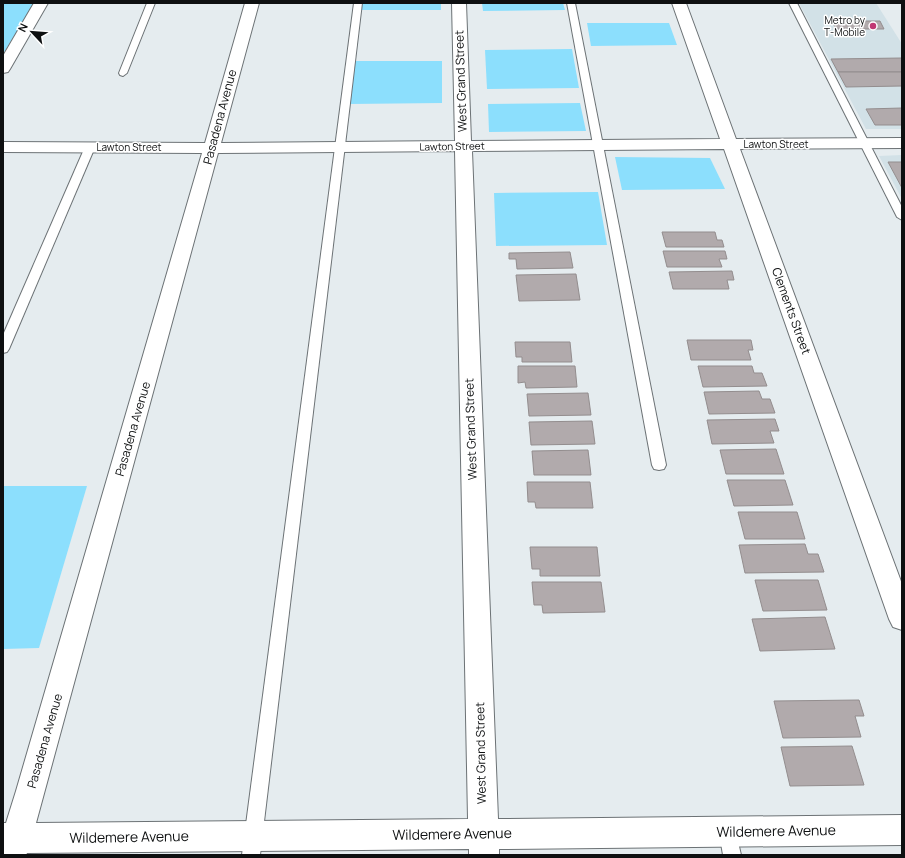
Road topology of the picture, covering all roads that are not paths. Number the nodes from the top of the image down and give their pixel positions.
1 (42, 3) edge
2 (151, 3) edge
3 (252, 3) edge
4 (358, 3) edge
5 (459, 3) edge
6 (571, 3) edge
7 (680, 3) edge
8 (793, 3) edge
9 (3, 69) edge
10 (122, 73) dead end
11 (864, 143) junction
12 (902, 143) edge
13 (730, 144) junction
14 (598, 145) junction
15 (463, 146) junction
16 (3, 147) edge
17 (90, 147) junction
18 (339, 147) junction
19 (212, 148) junction
20 (902, 217) edge
21 (3, 349) edge
22 (659, 465) dead end
23 (902, 619) edge
24 (902, 830) edge
25 (730, 843) edge
26 (10, 844) edge
27 (484, 844) edge
28 (253, 845) edge

1 - 9 street
2 - 10 lane
3 - 19 street, Pasadena Avenue
4 - 18 lane
5 - 15 street, West Grand Street
6 - 14 lane
7 - 13 street, Clements Street
8 - 11 lane
11 - 12 street, Lawton Street
11 - 13 street, Lawton Street
11 - 20 lane
13 - 14 street, Lawton Street
13 - 23 street, Clements Street
14 - 15 street, Lawton Street
14 - 22 lane
15 - 18 street, Lawton Street
15 - 27 street, West Grand Street
16 - 17 street, Lawton Street
17 - 19 street, Lawton Street
17 - 21 lane
18 - 19 street, Lawton Street
18 - 28 lane
19 - 26 street, Pasadena Avenue
24 - 25 street, Wildemere Avenue
25 - 27 street, Wildemere Avenue
26 - 28 street, Wildemere Avenue
27 - 28 street, Wildemere Avenue

